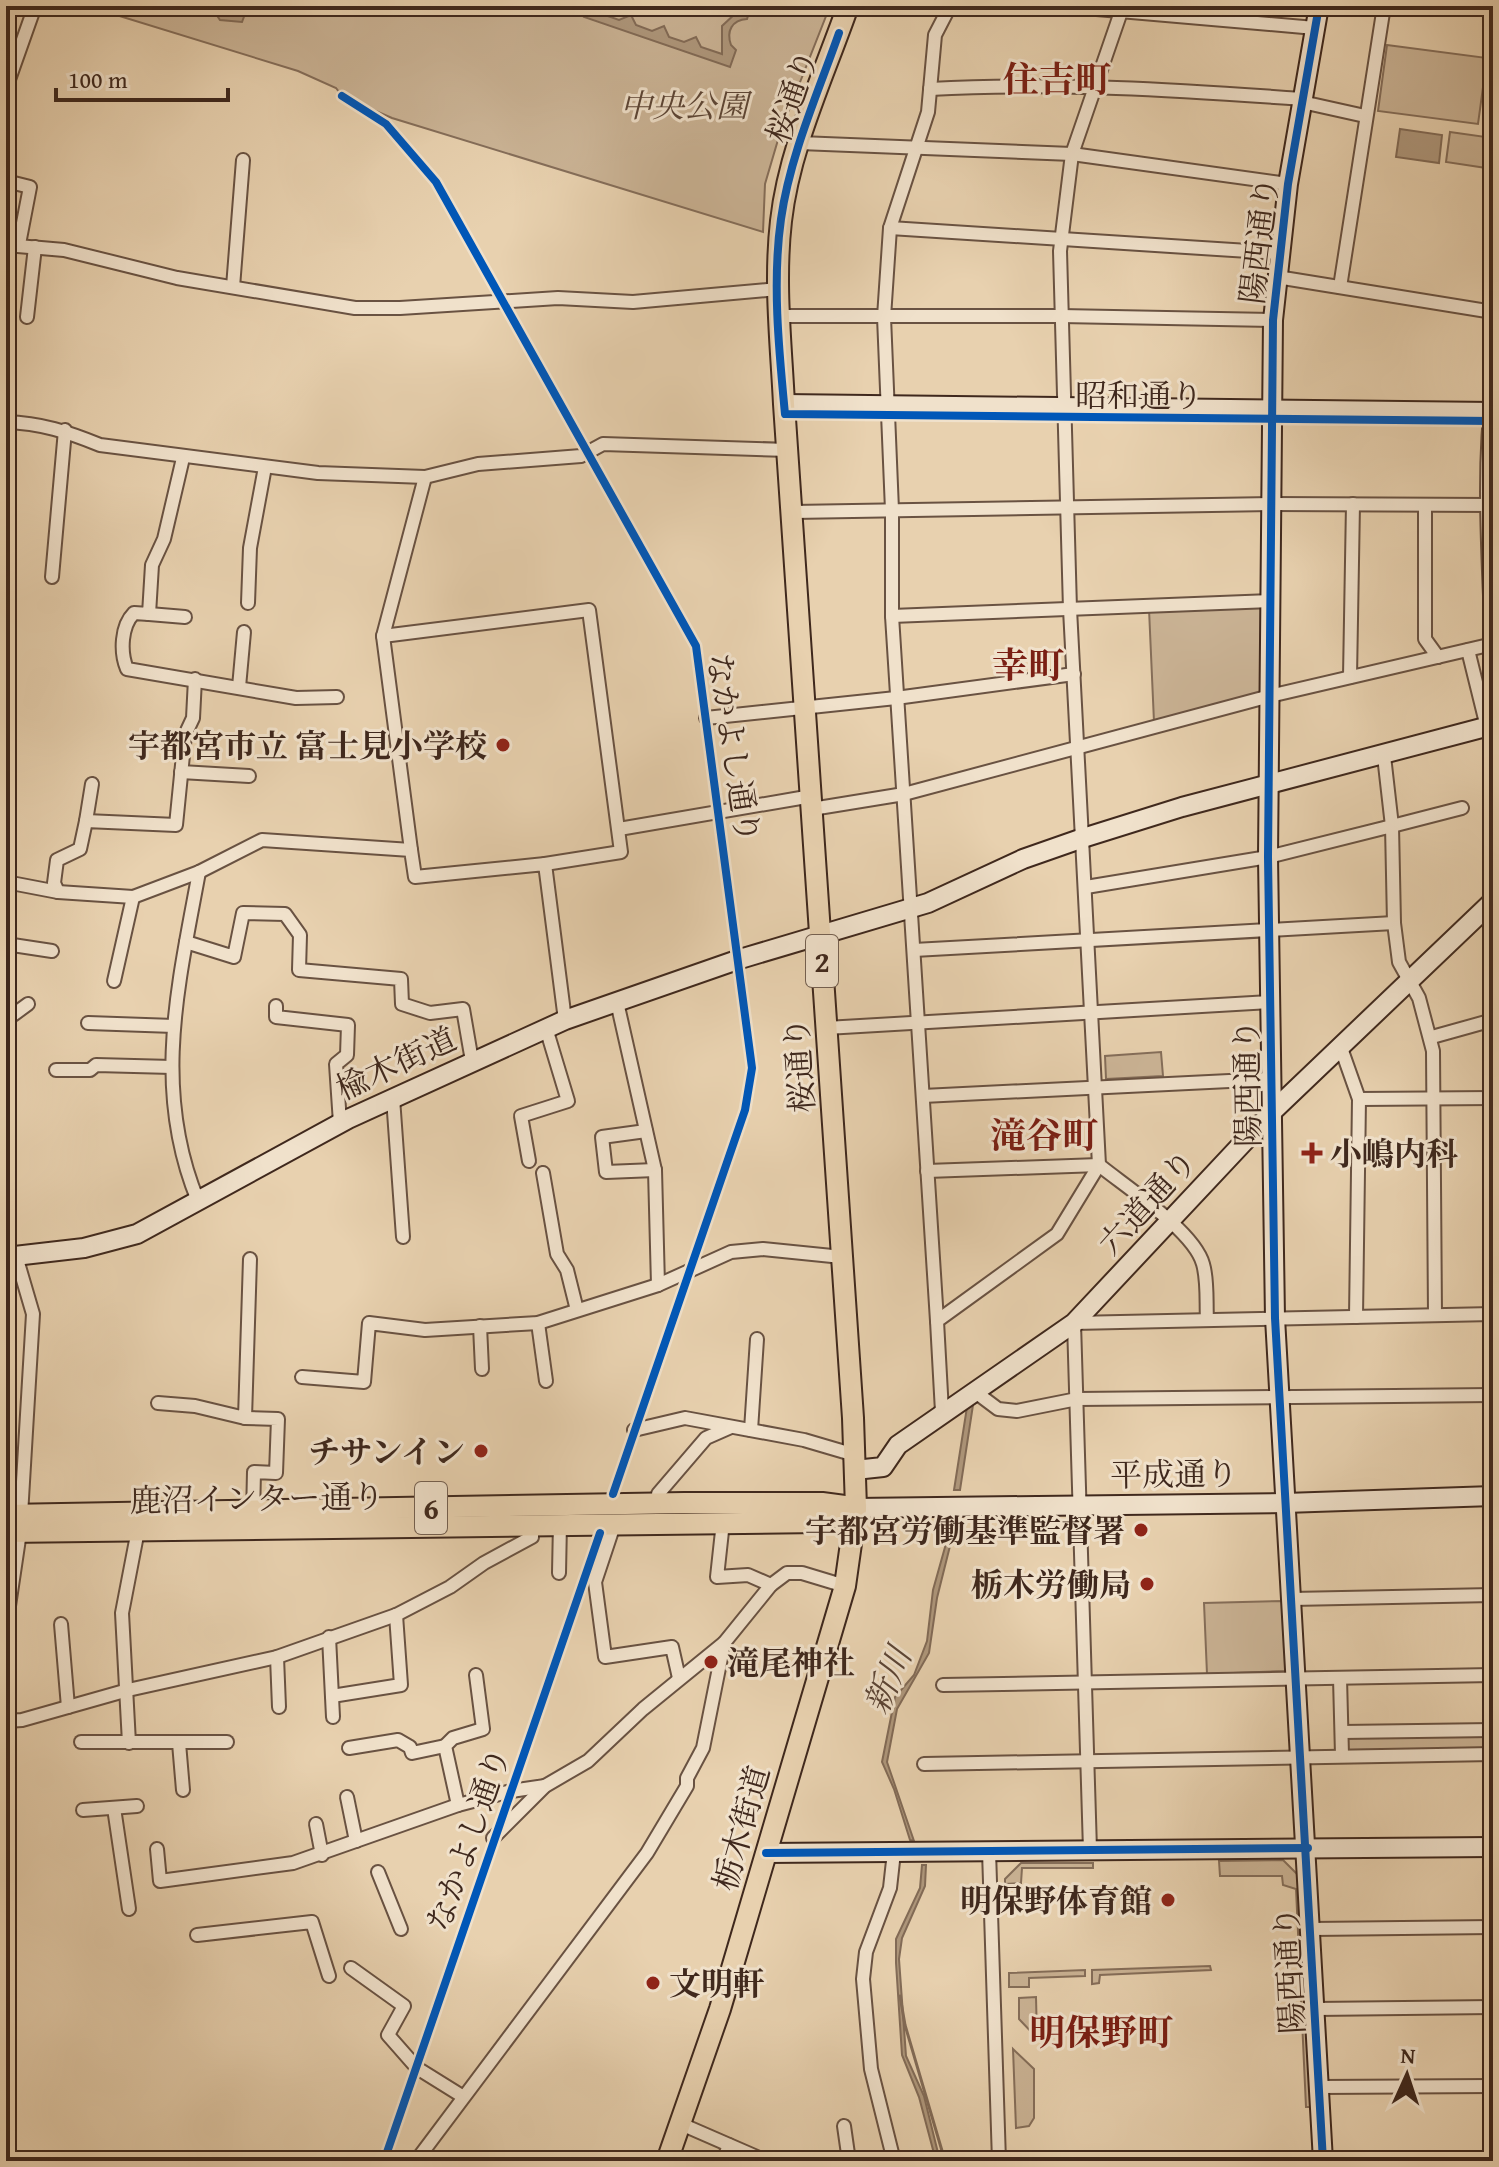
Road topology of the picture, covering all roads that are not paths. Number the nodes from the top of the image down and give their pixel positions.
1 (35, 6) edge
2 (848, 6) edge
3 (950, 6) edge
4 (1062, 6) edge
5 (1319, 6) edge
6 (1384, 6) edge
7 (1122, 9) edge
8 (1315, 28) junction
9 (1095, 85) junction
10 (6, 88) edge
11 (930, 89) junction
12 (1302, 100) junction
13 (1365, 116) junction
14 (800, 143) junction
15 (915, 145) junction
16 (1072, 154) junction
17 (243, 160) dead end
18 (6, 181) edge
19 (1288, 184) junction
20 (890, 228) junction
21 (1061, 236) junction
22 (13, 244) edge
23 (35, 247) junction
24 (1279, 253) junction
25 (1277, 277) junction
26 (233, 287) junction
27 (1340, 287) junction
28 (778, 289) junction
29 (1493, 312) edge
30 (779, 316) junction
31 (1061, 316) junction
32 (27, 317) dead end
33 (884, 317) junction
34 (1273, 320) junction
35 (1493, 386) edge
36 (784, 409) junction
37 (888, 411) junction
38 (1065, 413) junction
39 (1273, 416) junction
40 (1491, 416) edge
41 (6, 422) edge
42 (65, 430) junction
43 (789, 450) junction
44 (183, 458) junction
45 (265, 467) junction
46 (425, 477) junction
47 (1272, 504) junction
48 (1353, 504) junction
49 (1425, 505) junction
50 (1490, 505) edge
51 (1069, 508) junction
52 (892, 510) junction
53 (793, 512) junction
54 (52, 577) dead end
55 (1271, 601) junction
56 (248, 603) dead end
57 (1070, 609) junction
58 (149, 614) junction
59 (892, 616) junction
60 (185, 617) dead end
61 (244, 632) dead end
62 (383, 636) junction
63 (1492, 644) edge
64 (1468, 650) junction
65 (1438, 657) junction
66 (1074, 674) junction
67 (1350, 677) junction
68 (195, 679) junction
69 (239, 687) junction
70 (1270, 696) junction
71 (337, 697) dead end
72 (896, 698) junction
73 (806, 709) junction
74 (706, 718) dead end
75 (1490, 726) edge
76 (1079, 748) junction
77 (1384, 756) junction
78 (181, 772) junction
79 (249, 776) dead end
80 (1269, 783) junction
81 (92, 784) dead end
82 (904, 794) junction
83 (812, 803) junction
84 (1462, 808) dead end
85 (86, 821) junction
86 (1392, 826) junction
87 (619, 829) junction
88 (1083, 838) junction
89 (411, 850) junction
90 (1268, 857) junction
91 (545, 864) junction
92 (199, 872) junction
93 (6, 882) edge
94 (1086, 887) junction
95 (58, 892) junction
96 (133, 897) junction
97 (910, 908) junction
98 (1491, 909) edge
99 (1394, 923) junction
100 (1270, 930) junction
101 (821, 933) junction
102 (1089, 938) junction
103 (186, 942) junction
104 (6, 944) edge
105 (914, 950) junction
106 (52, 951) dead end
107 (114, 981) dead end
108 (1411, 984) junction
109 (617, 1002) junction
110 (1270, 1002) junction
111 (28, 1004) dead end
112 (276, 1006) dead end
113 (1094, 1012) junction
114 (6, 1015) edge
115 (565, 1020) junction
116 (1493, 1020) edge
117 (918, 1022) junction
118 (88, 1023) dead end
119 (174, 1026) junction
120 (546, 1028) junction
121 (826, 1028) junction
122 (1432, 1037) junction
123 (1341, 1048) junction
124 (472, 1061) junction
125 (172, 1067) junction
126 (56, 1070) dead end
127 (1270, 1079) junction
128 (1097, 1086) junction
129 (923, 1096) junction
130 (393, 1098) junction
131 (1435, 1098) junction
132 (1493, 1098) edge
133 (1359, 1099) junction
134 (1272, 1112) junction
135 (340, 1123) junction
136 (646, 1131) junction
137 (529, 1161) dead end
138 (1099, 1165) junction
139 (655, 1170) junction
140 (927, 1171) junction
141 (543, 1173) dead end
142 (198, 1201) junction
143 (1168, 1221) junction
144 (403, 1237) dead end
145 (11, 1257) edge
146 (842, 1257) junction
147 (250, 1259) dead end
148 (658, 1285) junction
149 (577, 1310) junction
150 (1493, 1314) edge
151 (1435, 1315) junction
152 (1356, 1317) junction
153 (1275, 1318) junction
154 (1207, 1320) junction
155 (937, 1321) junction
156 (538, 1323) junction
157 (1074, 1323) junction
158 (480, 1326) junction
159 (757, 1339) dead end
160 (482, 1369) dead end
161 (302, 1377) dead end
162 (546, 1381) dead end
163 (970, 1393) junction
164 (1493, 1395) edge
165 (1279, 1398) junction
166 (1077, 1399) junction
167 (158, 1403) dead end
168 (942, 1412) junction
169 (245, 1418) junction
170 (733, 1427) junction
171 (634, 1430) dead end
172 (751, 1430) junction
173 (855, 1463) junction
174 (658, 1494) dead end
175 (1493, 1496) edge
176 (1285, 1503) junction
177 (1080, 1505) junction
178 (856, 1508) junction
179 (253, 1519) junction
180 (615, 1522) junction
181 (723, 1522) junction
182 (13, 1523) edge
183 (560, 1523) junction
184 (532, 1524) junction
185 (138, 1530) junction
186 (559, 1573) dead end
187 (771, 1585) junction
188 (845, 1586) junction
189 (1493, 1595) edge
190 (1292, 1599) junction
191 (396, 1615) junction
192 (61, 1624) dead end
193 (6, 1626) edge
194 (329, 1637) junction
195 (724, 1643) junction
196 (277, 1657) junction
197 (476, 1675) dead end
198 (1493, 1675) edge
199 (679, 1678) junction
200 (1297, 1678) junction
201 (1340, 1678) junction
202 (1085, 1682) junction
203 (943, 1685) dead end
204 (128, 1690) junction
205 (332, 1696) junction
206 (68, 1707) junction
207 (279, 1707) dead end
208 (333, 1717) dead end
209 (6, 1721) edge
210 (1493, 1730) edge
211 (1342, 1732) junction
212 (81, 1742) dead end
213 (227, 1742) dead end
214 (129, 1743) junction
215 (179, 1743) junction
216 (445, 1746) junction
217 (349, 1748) dead end
218 (1493, 1754) edge
219 (1302, 1755) junction
220 (1342, 1755) junction
221 (1085, 1761) junction
222 (924, 1764) dead end
223 (545, 1786) junction
224 (183, 1790) dead end
225 (347, 1797) dead end
226 (458, 1805) junction
227 (137, 1806) dead end
228 (114, 1808) junction
229 (83, 1810) dead end
230 (316, 1824) dead end
231 (493, 1838) dead end
232 (356, 1841) junction
233 (1493, 1847) edge
234 (1308, 1848) junction
235 (157, 1849) dead end
236 (1090, 1850) junction
237 (989, 1851) junction
238 (894, 1852) junction
239 (766, 1853) junction
240 (322, 1855) junction
241 (378, 1872) dead end
242 (129, 1909) dead end
243 (1493, 1927) edge
244 (401, 1929) dead end
245 (1312, 1929) junction
246 (197, 1935) dead end
247 (351, 1968) dead end
248 (329, 1976) dead end
249 (1493, 2007) edge
250 (1315, 2009) junction
251 (1493, 2086) edge
252 (1319, 2087) junction
253 (462, 2096) junction
254 (681, 2124) junction
255 (844, 2126) dead end
256 (729, 2145) junction
257 (416, 2161) edge
258 (667, 2161) edge
259 (723, 2161) edge
260 (766, 2161) edge
261 (849, 2161) edge
262 (894, 2161) edge
263 (999, 2161) edge
264 (1323, 2161) edge

1 - 10 street
2 - 14 main road, 桜通り / 2
3 - 11 street
4 - 7 street
5 - 8 street, 陽西通り
6 - 13 street
7 - 8 street
7 - 9 street
8 - 12 street, 陽西通り
9 - 11 street
9 - 12 street
9 - 16 street
11 - 15 street
12 - 13 street
12 - 19 street, 陽西通り
13 - 27 street
14 - 15 street
14 - 28 main road, 桜通り / 2
15 - 16 street
15 - 20 street
16 - 19 street
16 - 21 street
17 - 26 street
18 - 22 street
19 - 24 street, 陽西通り
20 - 21 street
20 - 33 street
21 - 24 street
21 - 31 street
22 - 23 street
23 - 26 street
23 - 32 street
24 - 25 street, 陽西通り
25 - 27 street
25 - 34 street, 陽西通り
26 - 28 street
27 - 29 street
28 - 30 main road, 桜通り / 2
30 - 33 street
30 - 36 main road, 桜通り / 2
31 - 33 street
31 - 34 street
31 - 38 street
33 - 37 street
34 - 39 street, 陽西通り
35 - 40 street
36 - 37 street, 昭和通り
36 - 43 main road, 桜通り / 2
37 - 38 street, 昭和通り
37 - 52 street
38 - 39 street, 昭和通り
38 - 51 street
39 - 40 street, 昭和通り
39 - 47 street, 陽西通り
40 - 50 street
41 - 42 street
42 - 44 street
42 - 54 street
43 - 46 street
43 - 53 main road, 桜通り / 2
44 - 45 street
44 - 58 street
45 - 46 street
45 - 56 street
46 - 62 street
47 - 48 street
47 - 51 street
47 - 55 street, 陽西通り
48 - 49 street
48 - 67 street
49 - 50 street
49 - 65 street
50 - 63 street
51 - 52 street
51 - 57 street
52 - 53 street
52 - 59 street
53 - 73 main road, 桜通り / 2
55 - 57 street
55 - 70 street, 陽西通り
57 - 59 street
57 - 66 street
58 - 60 street
58 - 68 street
59 - 72 street
61 - 69 street
62 - 87 street
62 - 89 street
63 - 64 street
64 - 65 street
64 - 75 street
65 - 67 street
66 - 72 street
66 - 76 street
67 - 70 street
68 - 69 street
68 - 78 street
69 - 71 street
70 - 76 street
70 - 80 street, 陽西通り
72 - 73 street
72 - 82 street
73 - 74 street
73 - 83 main road, 桜通り / 2
75 - 77 street, 楡木街道
76 - 82 street
76 - 88 street
77 - 80 street, 楡木街道
77 - 86 street
78 - 79 street
78 - 85 street
80 - 88 street, 楡木街道
80 - 90 street, 陽西通り
81 - 85 street
82 - 83 street
82 - 97 street
83 - 87 street
83 - 101 main road, 桜通り / 2
84 - 86 street
85 - 95 street
86 - 90 street
86 - 99 street
87 - 91 street
88 - 94 street
88 - 97 street, 楡木街道
89 - 91 street
89 - 92 street
90 - 94 street
90 - 100 street, 陽西通り
91 - 115 street
92 - 96 street
92 - 103 street
93 - 95 street
94 - 102 street
95 - 96 street
96 - 107 street
97 - 101 street, 楡木街道
97 - 105 street
98 - 108 street, 六道通り
99 - 100 street
99 - 108 street
100 - 102 street
100 - 110 street, 陽西通り
101 - 109 street, 楡木街道
101 - 121 main road, 桜通り / 2
102 - 105 street
102 - 113 street
103 - 119 street
103 - 124 street
104 - 106 street
105 - 117 street
108 - 122 street
108 - 123 street, 六道通り
109 - 115 street, 楡木街道
109 - 136 street
110 - 113 street
110 - 127 street, 陽西通り
111 - 114 street
112 - 135 street
113 - 117 street
113 - 128 street
115 - 120 street, 楡木街道
116 - 122 street
117 - 121 street
117 - 129 street
118 - 119 street
119 - 125 street
120 - 124 street, 楡木街道
120 - 137 street
121 - 146 main road, 桜通り / 2
122 - 131 street
123 - 133 street
123 - 134 street, 六道通り
124 - 130 street, 楡木街道
125 - 126 street
125 - 142 street
127 - 128 street
127 - 134 street, 陽西通り
128 - 129 street
128 - 138 street
129 - 140 street
130 - 135 street, 楡木街道
130 - 144 street
131 - 132 street
131 - 133 street
131 - 151 street
133 - 152 street
134 - 143 street, 六道通り
134 - 153 street, 陽西通り
135 - 142 street, 楡木街道
136 - 139 street
136 - 139 street
138 - 140 street
138 - 143 street
138 - 155 street
139 - 148 street
140 - 155 street
141 - 149 street
142 - 145 street, 楡木街道
143 - 154 street
143 - 157 street, 六道通り
145 - 182 street
146 - 148 street
146 - 173 main road, 桜通り / 2
147 - 169 street
148 - 149 street
149 - 156 street
150 - 151 street
151 - 152 street
152 - 153 street
153 - 154 street
153 - 165 street, 陽西通り
154 - 157 street
155 - 168 street
156 - 158 street
156 - 162 street
157 - 163 street, 六道通り
157 - 166 street
158 - 160 street
158 - 161 street
159 - 172 street
163 - 166 street
163 - 168 street, 六道通り
164 - 165 street
165 - 166 street
165 - 176 street, 陽西通り
166 - 177 street
167 - 169 street
168 - 173 street, 六道通り
169 - 179 street
170 - 171 street
170 - 172 street
170 - 174 street
172 - 173 street
173 - 178 main road, 桜通り / 2
175 - 176 street, 平成通り
176 - 177 street, 平成通り
176 - 190 street, 陽西通り
177 - 178 street, 平成通り
177 - 202 street
178 - 179 main road, 鹿沼インター通り / 6
178 - 181 main road, 鹿沼インター通り / 6
178 - 188 main road, 栃木街道 / 2
179 - 182 main road, 鹿沼インター通り / 6
179 - 184 main road, 鹿沼インター通り / 6
179 - 185 main road, 鹿沼インター通り / 6
180 - 181 main road, 鹿沼インター通り / 6
180 - 183 main road, 鹿沼インター通り / 6
180 - 199 street
181 - 187 street
182 - 185 main road, 鹿沼インター通り / 6
182 - 193 street
183 - 184 main road, 鹿沼インター通り / 6
183 - 186 street
184 - 191 street
185 - 204 street
187 - 188 street
187 - 195 street
188 - 239 main road, 栃木街道 / 2
189 - 190 street
190 - 200 street, 陽西通り
191 - 194 street
191 - 205 street
192 - 206 street
194 - 196 street
194 - 205 street
195 - 199 street
195 - 253 street
196 - 204 street
196 - 207 street
197 - 216 street
198 - 201 street
199 - 223 street
200 - 201 street
200 - 202 street
200 - 219 street, 陽西通り
201 - 211 street
202 - 203 street
202 - 221 street
204 - 206 street
204 - 214 street
205 - 208 street
206 - 209 street
210 - 211 street
211 - 220 street
212 - 214 street
213 - 215 street
214 - 215 street
215 - 224 street
216 - 217 street
216 - 226 street
218 - 220 street
219 - 220 street
219 - 221 street
219 - 234 street, 陽西通り
221 - 222 street
221 - 236 street
223 - 226 street
223 - 231 street
225 - 232 street
226 - 232 street
227 - 228 street
228 - 229 street
228 - 242 street
230 - 240 street
232 - 240 street
233 - 234 street
234 - 236 street
234 - 245 street, 陽西通り
235 - 240 street
236 - 237 street
237 - 238 street
237 - 263 street
238 - 239 street
238 - 262 street
239 - 254 main road, 栃木街道 / 2
241 - 244 street
243 - 245 street
245 - 250 street, 陽西通り
246 - 248 street
247 - 253 street
249 - 250 street
250 - 252 street, 陽西通り
251 - 252 street
252 - 264 street, 陽西通り
253 - 257 street
254 - 256 street
254 - 258 main road, 栃木街道 / 2
255 - 261 street
256 - 259 street
256 - 260 street

